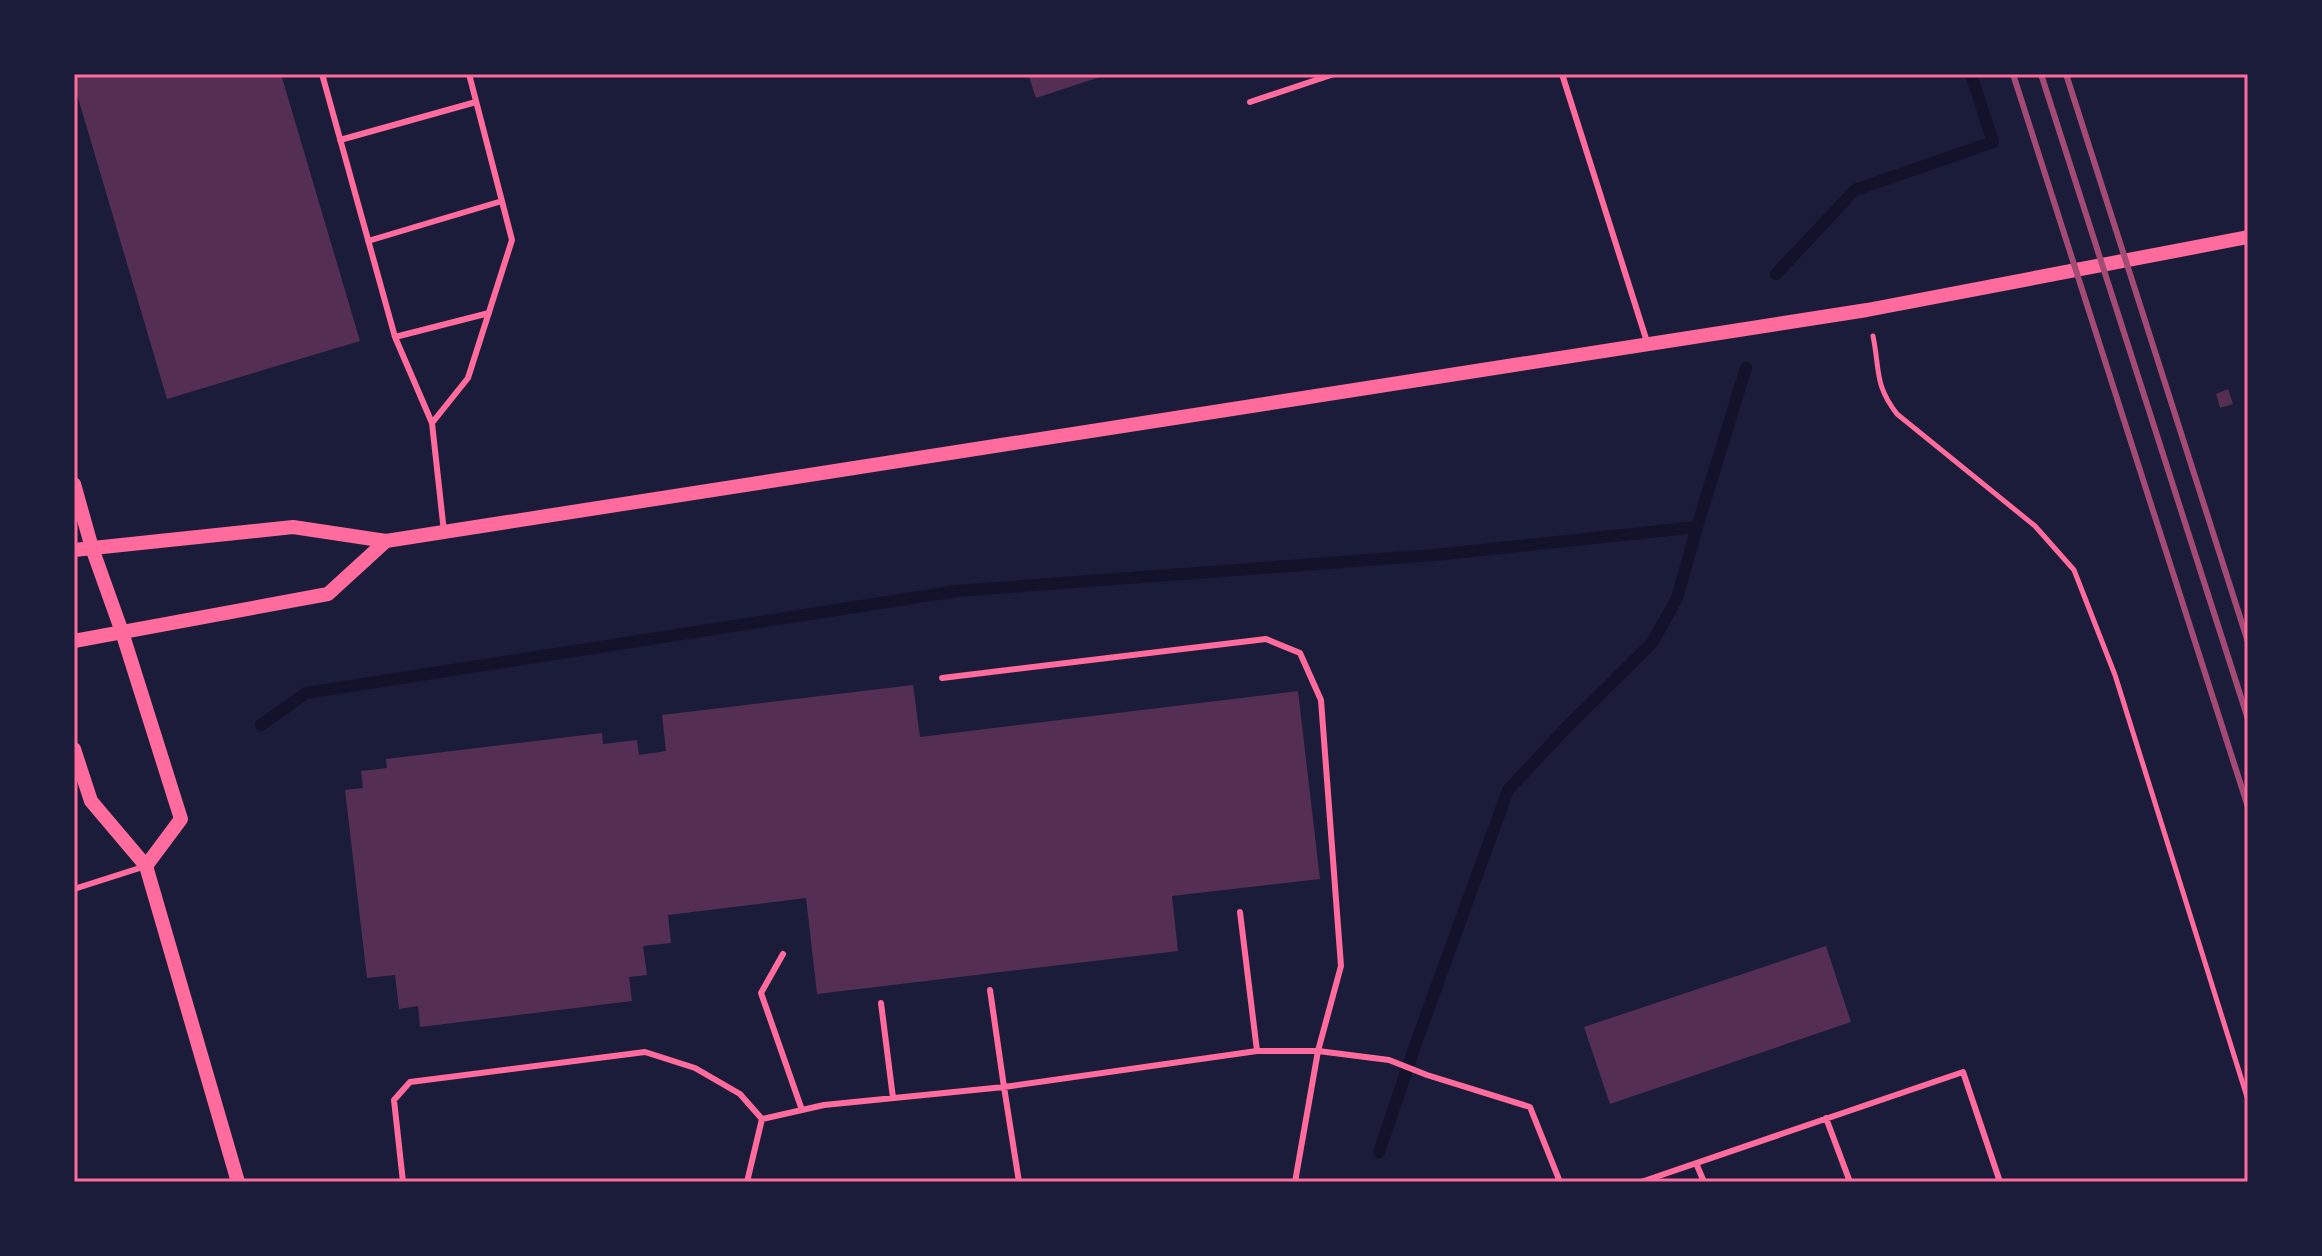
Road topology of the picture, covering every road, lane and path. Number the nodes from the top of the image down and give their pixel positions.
1 (322, 74) edge
2 (469, 74) edge
3 (1334, 74) edge
4 (1562, 74) edge
5 (476, 102) junction
6 (1250, 102) dead end
7 (340, 140) junction
8 (502, 201) junction
9 (2248, 237) edge
10 (368, 241) junction
11 (1867, 310) junction
12 (489, 313) junction
13 (395, 337) junction
14 (1648, 345) junction
15 (432, 423) junction
16 (74, 484) edge
17 (444, 532) junction
18 (386, 541) junction
19 (92, 548) junction
20 (74, 550) edge
21 (122, 632) junction
22 (74, 641) edge
23 (942, 678) dead end
24 (74, 749) edge
25 (146, 866) junction
26 (74, 889) edge
27 (1240, 912) dead end
28 (783, 954) dead end
29 (990, 990) dead end
30 (881, 1003) dead end
31 (1257, 1051) junction
32 (1318, 1051) junction
33 (1004, 1087) junction
34 (893, 1098) junction
35 (2248, 1100) edge
36 (802, 1110) junction
37 (1826, 1118) junction
38 (762, 1119) junction
39 (1696, 1163) junction
40 (238, 1182) edge
41 (403, 1182) edge
42 (747, 1182) edge
43 (1019, 1182) edge
44 (1295, 1182) edge
45 (1560, 1182) edge
46 (1641, 1182) edge
47 (1704, 1182) edge
48 (1850, 1182) edge
49 (2000, 1182) edge

1 - 7 lane
2 - 5 lane
3 - 6 lane
4 - 14 lane
5 - 7 lane
5 - 8 lane
7 - 10 lane
8 - 10 lane
8 - 12 lane
9 - 11 street
10 - 13 lane
11 - 14 street
11 - 35 path
12 - 13 lane
12 - 15 lane
13 - 15 lane
14 - 17 street
15 - 17 lane
16 - 19 street
17 - 18 street
18 - 19 street
18 - 21 street
19 - 20 street
19 - 21 street
21 - 22 street
21 - 25 street
23 - 32 lane
24 - 25 street
25 - 26 lane
25 - 40 street
27 - 31 lane
28 - 36 lane
29 - 33 lane
30 - 34 lane
31 - 32 lane
31 - 33 lane
32 - 44 lane
32 - 45 lane
33 - 34 lane
33 - 43 lane
34 - 36 lane
36 - 38 lane
37 - 39 lane
37 - 48 lane
37 - 49 lane
38 - 41 lane
38 - 42 lane
39 - 46 lane
39 - 47 lane

